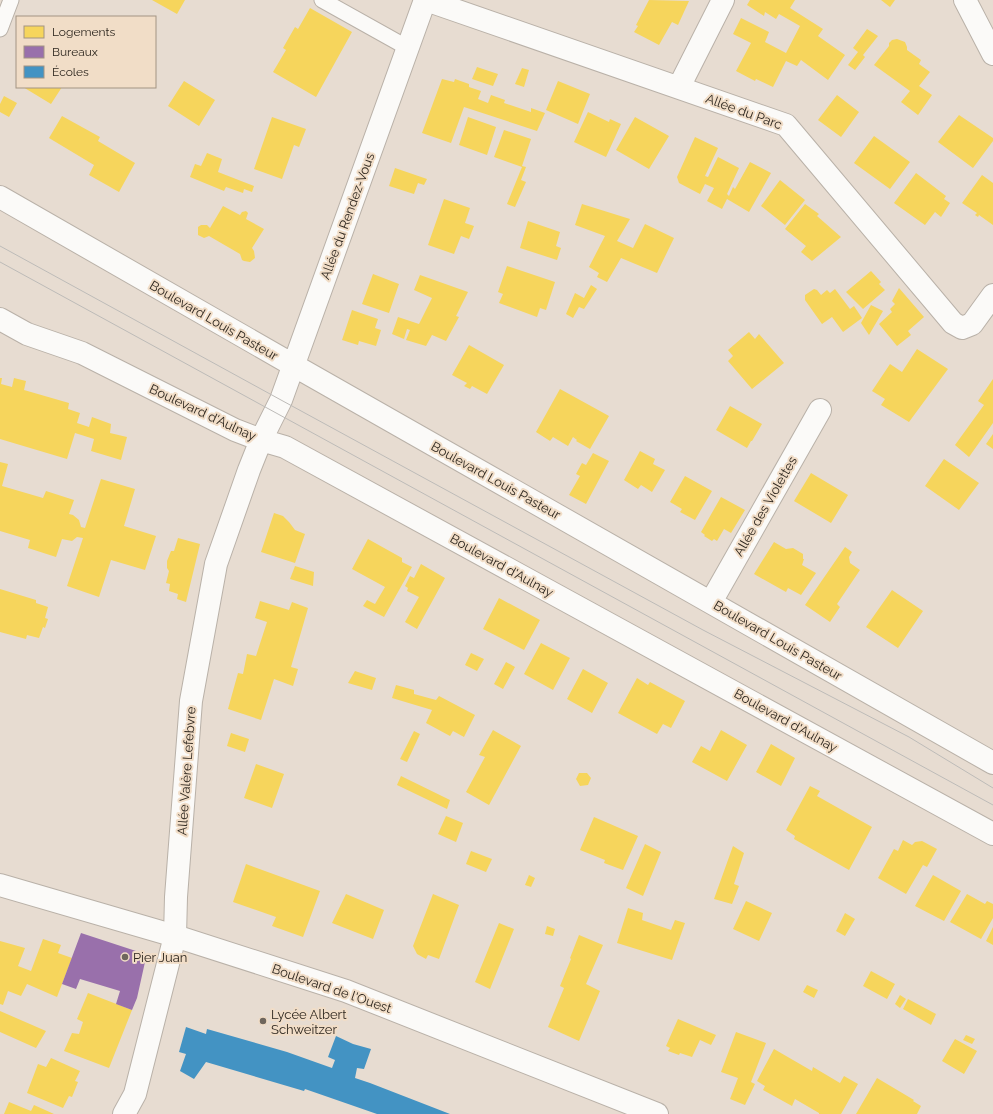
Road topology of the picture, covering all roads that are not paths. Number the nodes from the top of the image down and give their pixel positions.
1 (11, 0) edge
2 (322, 0) edge
3 (425, 0) edge
4 (723, 0) edge
5 (965, 0) edge
6 (0, 29) edge
7 (408, 48) junction
8 (993, 54) edge
9 (679, 87) junction
10 (0, 197) edge
11 (993, 295) edge
12 (0, 319) edge
13 (293, 366) junction
14 (820, 410) dead end
15 (264, 436) junction
16 (711, 602) junction
17 (993, 763) edge
18 (993, 834) edge
19 (0, 886) edge
20 (175, 936) junction
21 (124, 1114) edge
22 (657, 1114) edge

1 - 6 lane
2 - 7 lane
3 - 7 street, Allée du Rendez-Vous
3 - 9 street, Allée du Parc
4 - 9 street
5 - 8 street
7 - 13 street, Allée du Rendez-Vous
9 - 11 street, Allée du Parc
10 - 13 street, Boulevard Louis Pasteur
12 - 15 street, Boulevard d'Aulnay
13 - 15 street, Allée du Rendez-Vous
13 - 16 street, Boulevard Louis Pasteur
14 - 16 street, Allée des Violettes
15 - 18 street, Boulevard d'Aulnay
15 - 20 street, Allée Valère Lefebvre
16 - 17 street, Boulevard Louis Pasteur
19 - 20 street, Boulevard de l'Ouest
20 - 21 street, Allée Valère Lefebvre
20 - 22 street, Boulevard de l'Ouest

